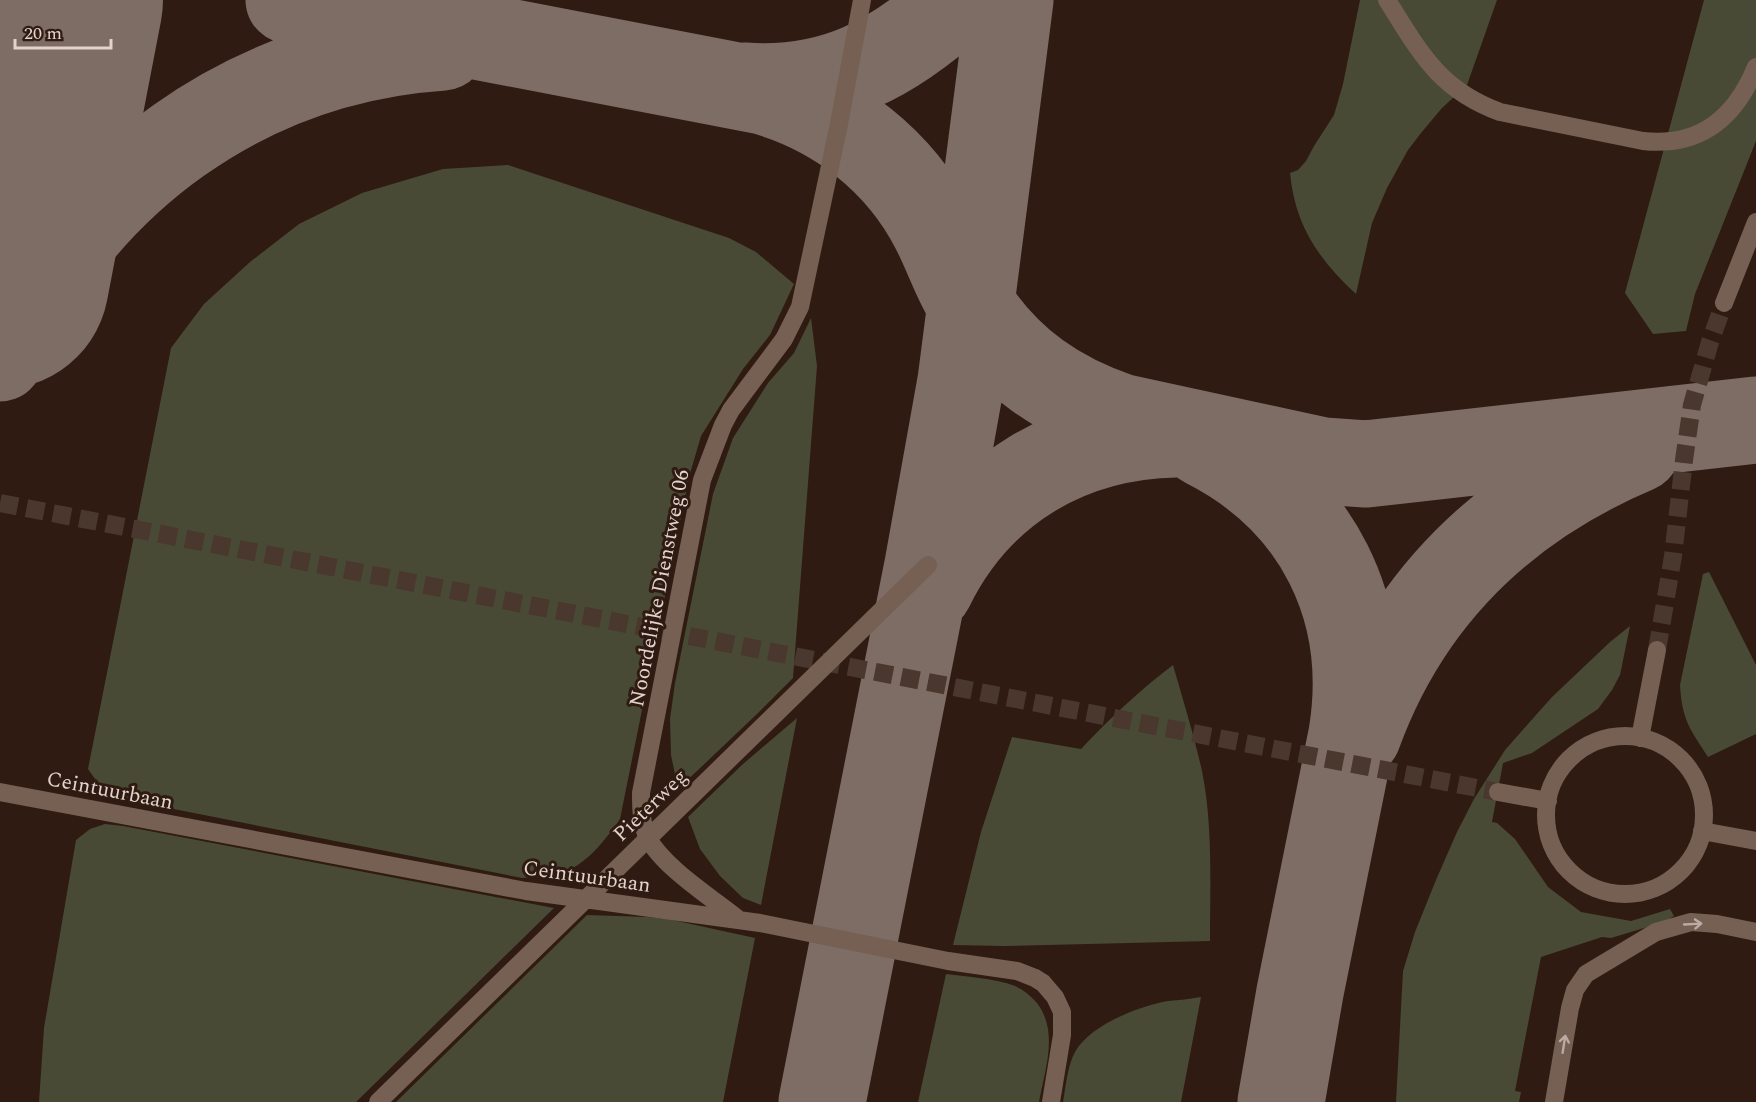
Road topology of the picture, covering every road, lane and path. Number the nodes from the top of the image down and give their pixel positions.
1 (862, 0) edge
2 (1387, 0) edge
3 (1756, 67) edge
4 (1756, 222) edge
5 (1724, 303) tunnel mouth
6 (928, 565) dead end
7 (1656, 650) tunnel mouth
8 (1640, 738) junction
9 (0, 792) edge
10 (1498, 792) tunnel mouth
11 (1548, 801) junction
12 (1702, 831) junction
13 (648, 838) junction
14 (1756, 841) edge
15 (587, 898) junction
16 (741, 920) junction
17 (1756, 932) edge
18 (378, 1102) edge
19 (1051, 1102) edge
20 (1554, 1102) edge

1 - 13 lane, Noordelijke Dienstweg 06
2 - 3 lane
4 - 5 lane
6 - 13 lane, Pieterweg
7 - 8 lane
8 - 11 lane
8 - 12 lane
9 - 15 lane, Ceintuurbaan
10 - 11 lane
11 - 12 lane
12 - 14 lane
13 - 15 lane, Pieterweg
13 - 16 lane, Noordelijke Dienstweg 06
15 - 16 lane, Ceintuurbaan
15 - 18 lane, Pieterweg
16 - 19 lane, Ceintuurbaan
20 -> 17 lane

